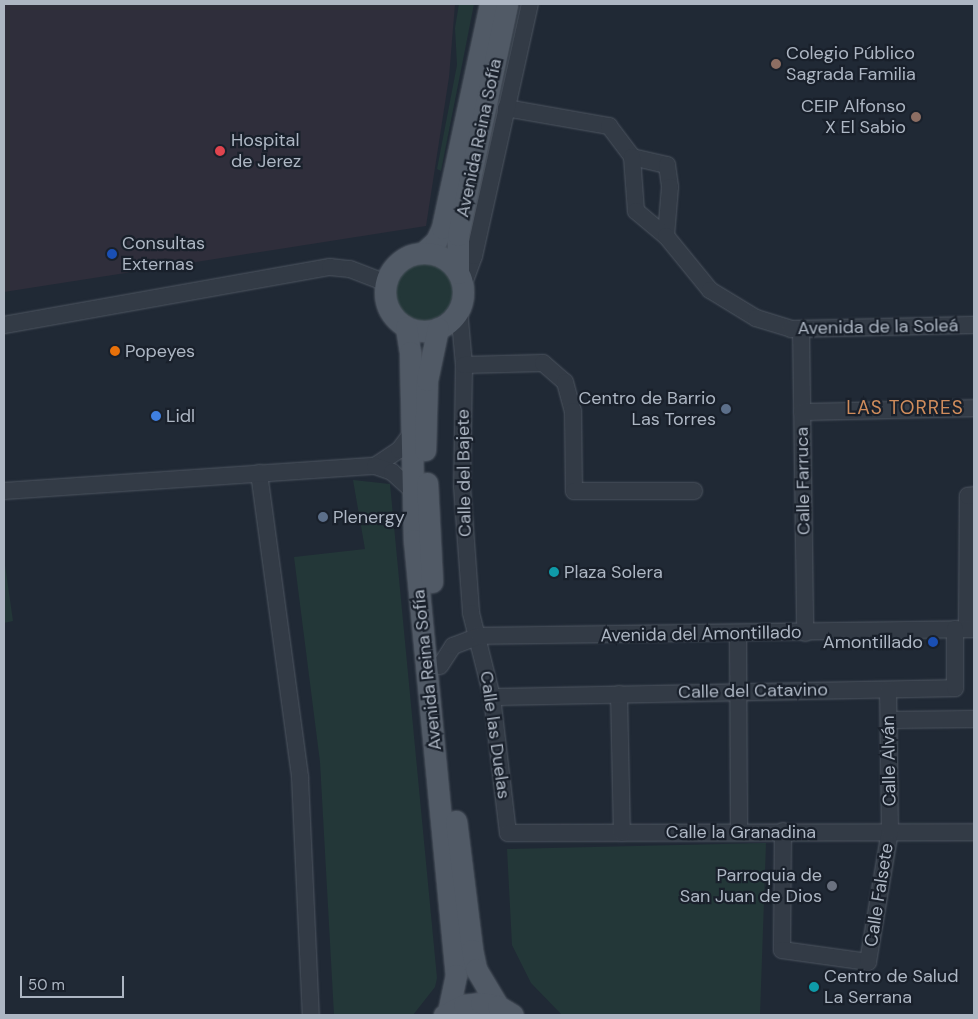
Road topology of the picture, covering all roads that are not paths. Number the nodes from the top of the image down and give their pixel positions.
1 (490, 4) edge
2 (507, 4) edge
3 (530, 4) edge
4 (506, 108) junction
5 (632, 158) junction
6 (666, 236) junction
7 (424, 252) junction
8 (461, 280) junction
9 (386, 283) junction
10 (459, 309) junction
11 (974, 325) edge
12 (4, 326) edge
13 (406, 327) junction
14 (438, 328) junction
15 (801, 328) junction
16 (464, 365) junction
17 (974, 408) edge
18 (802, 412) junction
19 (411, 434) junction
20 (375, 466) junction
21 (259, 473) junction
22 (4, 491) edge
23 (413, 491) junction
24 (694, 491) dead end
25 (971, 496) edge
26 (966, 629) edge
27 (805, 633) junction
28 (738, 634) junction
29 (479, 636) junction
30 (440, 666) junction
31 (888, 690) junction
32 (738, 691) junction
33 (620, 694) junction
34 (492, 697) junction
35 (974, 719) edge
36 (889, 720) junction
37 (783, 831) junction
38 (890, 831) junction
39 (739, 832) junction
40 (974, 832) edge
41 (508, 833) joint
42 (622, 833) junction
43 (506, 1011) edge
44 (446, 1014) edge
45 (311, 1015) edge

1 - 7 main road, Avenida Reina Sofía
2 - 8 main road, Avenida Reina Sofía
3 - 4 street
4 - 5 street
4 - 8 street
5 - 6 street, Avenida de la Soleá
5 - 6 street
6 - 15 street, Avenida de la Soleá
7 - 8 main road
7 - 9 main road
8 - 10 main road
9 - 12 street
9 - 13 main road
10 - 14 main road
10 - 16 street, Calle del Bajete
11 - 15 street, Avenida de la Soleá
13 - 14 main road
13 - 19 main road, Avenida Reina Sofía
14 - 30 main road, Avenida Reina Sofía
15 - 18 street, Calle Farruca
16 - 24 street
16 - 29 street, Calle del Bajete
17 - 18 street
18 - 27 street, Calle Farruca
19 - 20 street
19 - 23 main road, Avenida Reina Sofía
20 - 21 street
20 - 23 street
21 - 22 street
21 - 45 street
23 - 44 main road, Avenida Reina Sofía
25 - 26 street
26 - 27 street, Avenida del Amontillado
26 - 31 street, Calle del Catavino
27 - 28 street, Avenida del Amontillado
28 - 29 street, Avenida del Amontillado
28 - 32 street
29 - 30 street, Avenida del Amontillado
29 - 34 street, Calle las Duelas
30 - 43 main road, Avenida Reina Sofía
31 - 32 street, Calle del Catavino
31 - 36 street, Calle Alván
32 - 33 street, Calle del Catavino
32 - 39 street
33 - 34 street, Calle del Catavino
33 - 42 street
34 - 41 street, Calle las Duelas
35 - 36 street
36 - 38 street, Calle Alván
37 - 38 street, Calle la Granadina
37 - 38 street, Calle Falsete
37 - 39 street, Calle la Granadina
38 - 40 street, Calle la Granadina
39 - 42 street, Calle la Granadina
41 - 42 street, Calle la Granadina
43 - 44 main road, Avenida Reina Sofía

